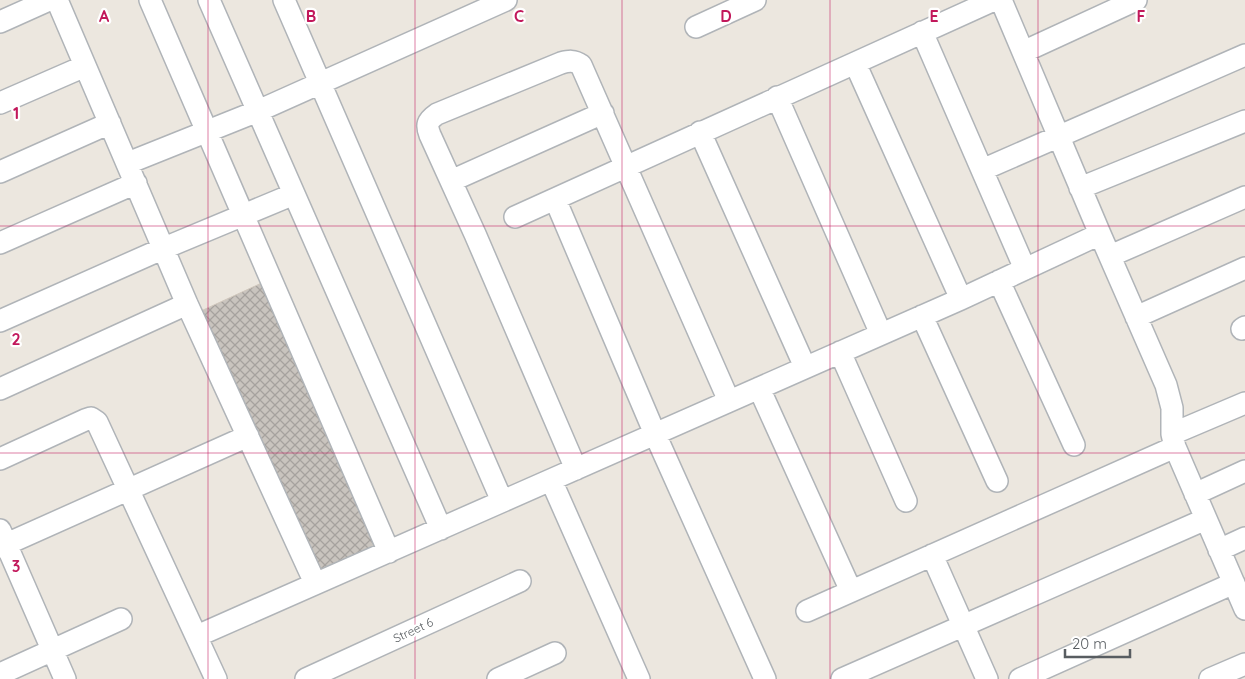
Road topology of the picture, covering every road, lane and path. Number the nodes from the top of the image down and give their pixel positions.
1 (49, 0) edge
2 (57, 0) edge
3 (150, 0) edge
4 (209, 0) edge
5 (284, 0) edge
6 (506, 0) edge
7 (755, 0) edge
8 (994, 0) edge
9 (1001, 0) edge
10 (1136, 0) edge
11 (0, 22) edge
12 (696, 27) dead end
13 (922, 32) junction
14 (1023, 52) junction
15 (1245, 54) edge
16 (855, 63) junction
17 (85, 66) junction
18 (320, 83) junction
19 (777, 98) junction
20 (0, 103) edge
21 (258, 111) junction
22 (603, 113) junction
23 (1245, 121) edge
24 (110, 123) junction
25 (206, 130) junction
26 (700, 132) junction
27 (1059, 137) junction
28 (626, 166) junction
29 (982, 170) junction
30 (0, 172) edge
31 (132, 173) junction
32 (451, 181) junction
33 (1080, 188) junction
34 (294, 194) junction
35 (1245, 197) edge
36 (555, 199) junction
37 (242, 215) junction
38 (515, 217) dead end
39 (1100, 234) junction
40 (0, 243) edge
41 (162, 249) junction
42 (1110, 256) junction
43 (1245, 268) edge
44 (1026, 269) junction
45 (999, 281) junction
46 (961, 299) junction
47 (187, 304) junction
48 (922, 316) junction
49 (1136, 317) junction
50 (0, 320) edge
51 (881, 334) junction
52 (840, 352) junction
53 (805, 368) junction
54 (759, 388) junction
55 (0, 389) edge
56 (729, 402) junction
57 (1245, 403) edge
58 (655, 434) junction
59 (248, 436) junction
60 (1174, 440) junction
61 (1074, 445) dead end
62 (0, 460) edge
63 (576, 469) junction
64 (1245, 471) edge
65 (551, 480) junction
66 (997, 481) dead end
67 (130, 489) junction
68 (1195, 494) junction
69 (906, 500) dead end
70 (502, 502) junction
71 (1206, 518) junction
72 (441, 529) junction
73 (1245, 538) edge
74 (2, 541) edge
75 (1219, 550) junction
76 (389, 552) junction
77 (932, 555) junction
78 (520, 580) dead end
79 (315, 583) junction
80 (1234, 583) junction
81 (851, 591) junction
82 (1245, 609) edge
83 (807, 611) dead end
84 (121, 619) dead end
85 (963, 625) junction
86 (197, 636) junction
87 (53, 650) junction
88 (555, 653) dead end
89 (1245, 664) edge
90 (0, 674) edge
91 (65, 679) edge
92 (216, 679) edge
93 (306, 679) edge
94 (498, 679) edge
95 (639, 679) edge
96 (765, 679) edge
97 (842, 679) edge
98 (987, 679) edge
99 (1020, 679) edge
100 (1210, 679) edge

1 - 11 street
2 - 17 street
3 - 25 street
4 - 21 street
5 - 18 street
6 - 18 street
7 - 12 street
8 - 13 street
9 - 14 street
10 - 14 street
13 - 16 street
13 - 29 street
14 - 27 street
15 - 27 street
16 - 19 street
16 - 46 street
17 - 20 street
17 - 24 street
18 - 21 street
18 - 70 street
19 - 26 street
19 - 51 street
21 - 25 street
21 - 34 street
22 - 28 street
22 - 32 street
22 - 32 street
23 - 33 street
24 - 30 street
24 - 31 street
25 - 31 street
25 - 37 street
26 - 28 street
26 - 53 street
27 - 29 street
27 - 33 street
28 - 36 street
28 - 56 street
29 - 44 street
31 - 40 street
31 - 41 street
32 - 63 street
33 - 39 street
34 - 37 street
34 - 72 street
35 - 42 street
36 - 38 street
36 - 58 street
37 - 41 street
37 - 76 street
39 - 42 street
39 - 44 street
41 - 47 street
41 - 50 street
42 - 49 street
43 - 49 street
44 - 45 street
45 - 46 street
45 - 61 street
46 - 48 street
47 - 55 street
47 - 59 street
48 - 51 street
48 - 66 street
49 - 60 street
51 - 52 street
52 - 53 street
52 - 69 street
53 - 54 street
54 - 56 street
54 - 81 street
56 - 58 street
57 - 60 street
58 - 63 street
58 - 96 street
59 - 67 street
59 - 79 street
60 - 68 street
60 - 77 street
62 - 67 street
63 - 65 street
64 - 68 street
65 - 70 street
65 - 95 street
67 - 74 street
67 - 86 street
68 - 71 street
70 - 72 street
71 - 75 street
71 - 85 street
72 - 76 street
73 - 75 street
74 - 87 street
75 - 80 street
76 - 79 street
77 - 81 street
77 - 85 street
78 - 93 street, Street 6
79 - 86 street
80 - 82 street
80 - 99 street
81 - 83 street
84 - 87 street
85 - 97 street
85 - 98 street
86 - 92 street
87 - 90 street
87 - 91 street
88 - 94 street
89 - 100 street

